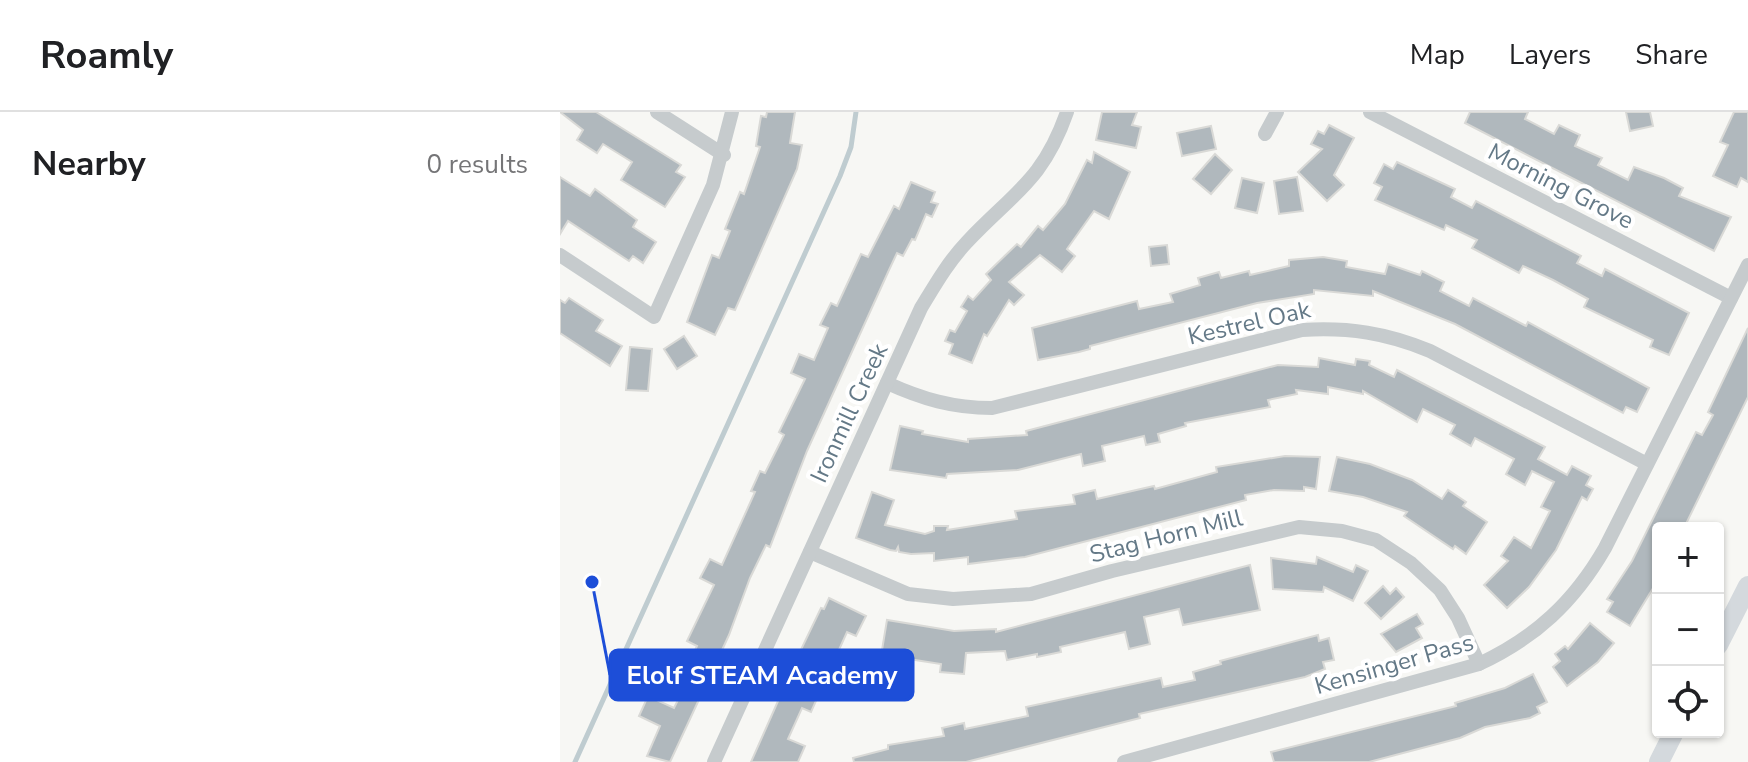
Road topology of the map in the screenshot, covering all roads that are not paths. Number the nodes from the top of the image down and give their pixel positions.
1 (657, 112) edge
2 (732, 112) edge
3 (1067, 112) edge
4 (1277, 112) edge
5 (1370, 112) edge
6 (1265, 134) dead end
7 (724, 155) junction
8 (560, 255) edge
9 (1748, 265) edge
10 (1731, 298) junction
11 (887, 383) junction
12 (1647, 464) junction
13 (810, 552) junction
14 (1748, 586) edge
15 (1724, 633) edge
16 (1479, 664) junction
17 (1671, 738) edge
18 (714, 762) edge
19 (1124, 762) edge
20 (1659, 762) edge

1 - 7 street
2 - 7 street
3 - 11 street, Ironmill Creek
4 - 6 street
5 - 10 street, Morning Grove
7 - 8 street
9 - 10 street, Kensinger Pass
10 - 12 street, Kensinger Pass
11 - 12 street, Kestrel Oak
11 - 13 street, Ironmill Creek
12 - 16 street, Kensinger Pass
13 - 16 street, Stag Horn Mill
13 - 18 street, Ironmill Creek
14 - 15 main road
16 - 19 street, Kensinger Pass
17 - 20 main road

